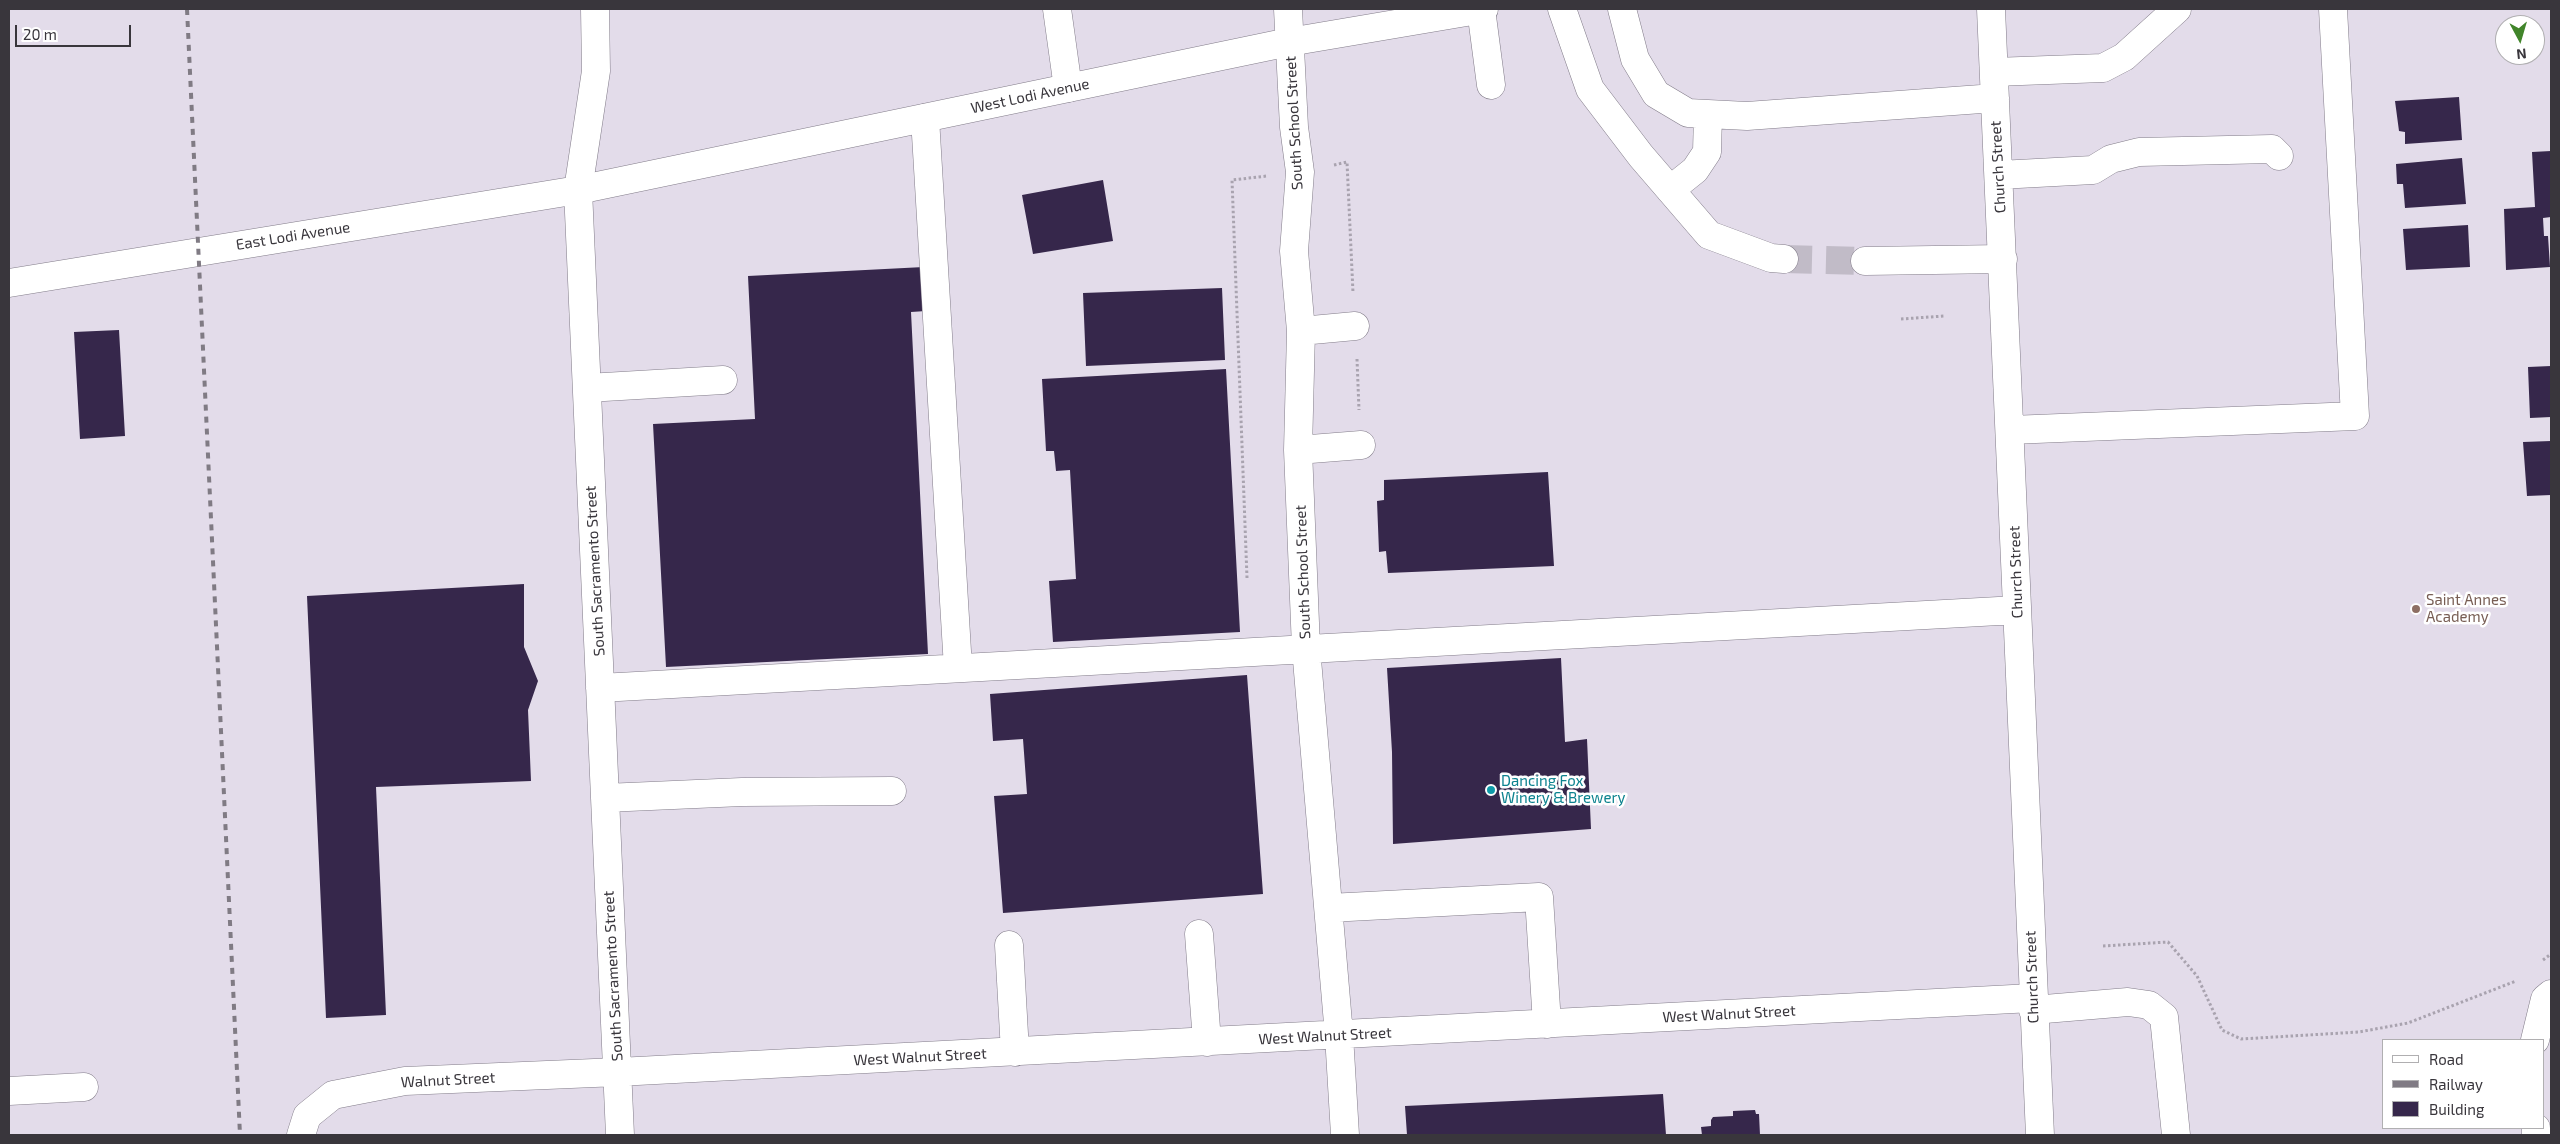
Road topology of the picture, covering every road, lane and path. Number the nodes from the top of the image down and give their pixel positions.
1 (595, 9) edge
2 (1057, 9) edge
3 (1288, 9) edge
4 (1482, 9) edge
5 (1562, 9) edge
6 (1622, 9) edge
7 (1991, 9) edge
8 (2177, 9) edge
9 (2333, 9) edge
10 (1289, 42) junction
11 (1994, 85) junction
12 (1491, 86) dead end
13 (1068, 88) junction
14 (1708, 114) junction
15 (925, 118) junction
16 (2279, 156) dead end
17 (1999, 175) junction
18 (578, 190) junction
19 (1670, 190) junction
20 (1784, 259) tunnel mouth
21 (2003, 260) junction
22 (1865, 261) tunnel mouth
23 (9, 283) edge
24 (1944, 316) dead end
25 (1901, 319) dead end
26 (1355, 326) joint
27 (1301, 330) junction
28 (723, 380) dead end
29 (587, 388) junction
30 (2011, 430) junction
31 (1361, 445) joint
32 (1298, 450) junction
33 (2017, 610) junction
34 (1306, 648) junction
35 (958, 668) junction
36 (600, 688) junction
37 (892, 791) dead end
38 (605, 798) junction
39 (1329, 908) junction
40 (1199, 934) dead end
41 (1008, 945) dead end
42 (2103, 946) dead end
43 (2551, 954) edge
44 (2537, 965) dead end
45 (2522, 976) dead end
46 (2551, 994) edge
47 (2032, 1004) junction
48 (1547, 1024) junction
49 (1339, 1035) junction
50 (2535, 1039) edge
51 (1207, 1042) junction
52 (1015, 1052) junction
53 (618, 1072) junction
54 (84, 1087) dead end
55 (9, 1091) edge
56 (301, 1135) edge
57 (620, 1135) edge
58 (1345, 1135) edge
59 (2040, 1135) edge
60 (2176, 1135) edge

1 - 18 street, South Sacramento Street
2 - 13 street
3 - 10 street, South School Street
4 - 10 street, West Lodi Avenue
4 - 12 street
5 - 19 street
6 - 14 street
7 - 11 street, Church Street
8 - 11 street
9 - 30 street
10 - 13 street, West Lodi Avenue
10 - 27 street, South School Street
11 - 14 street
11 - 17 street, Church Street
13 - 15 street, West Lodi Avenue
14 - 19 street
15 - 18 street, West Lodi Avenue
15 - 35 street
16 - 17 street
17 - 21 street, Church Street
18 - 23 street, East Lodi Avenue
18 - 29 street, South Sacramento Street
19 - 20 street
21 - 22 street
21 - 30 street, Church Street
24 - 25 path
26 - 27 street
26 - 31 path
27 - 32 street, South School Street
28 - 29 street
29 - 36 street, South Sacramento Street
30 - 33 street, Church Street
31 - 32 street
32 - 34 street, South School Street
33 - 34 street
33 - 47 street, Church Street
34 - 35 street
34 - 39 street, South School Street
35 - 36 street
36 - 38 street, South Sacramento Street
37 - 38 street
38 - 53 street, South Sacramento Street
39 - 48 street
39 - 49 street, South School Street
40 - 51 street
41 - 52 street
42 - 45 path
43 - 44 path
46 - 50 street
47 - 48 street, West Walnut Street
47 - 59 street, Church Street
47 - 60 street, West Walnut Street
48 - 49 street, West Walnut Street
49 - 51 street, West Walnut Street
49 - 58 street, South School Street
51 - 52 street, West Walnut Street
52 - 53 street, West Walnut Street
53 - 56 street, Walnut Street
53 - 57 street, South Sacramento Street
54 - 55 street

